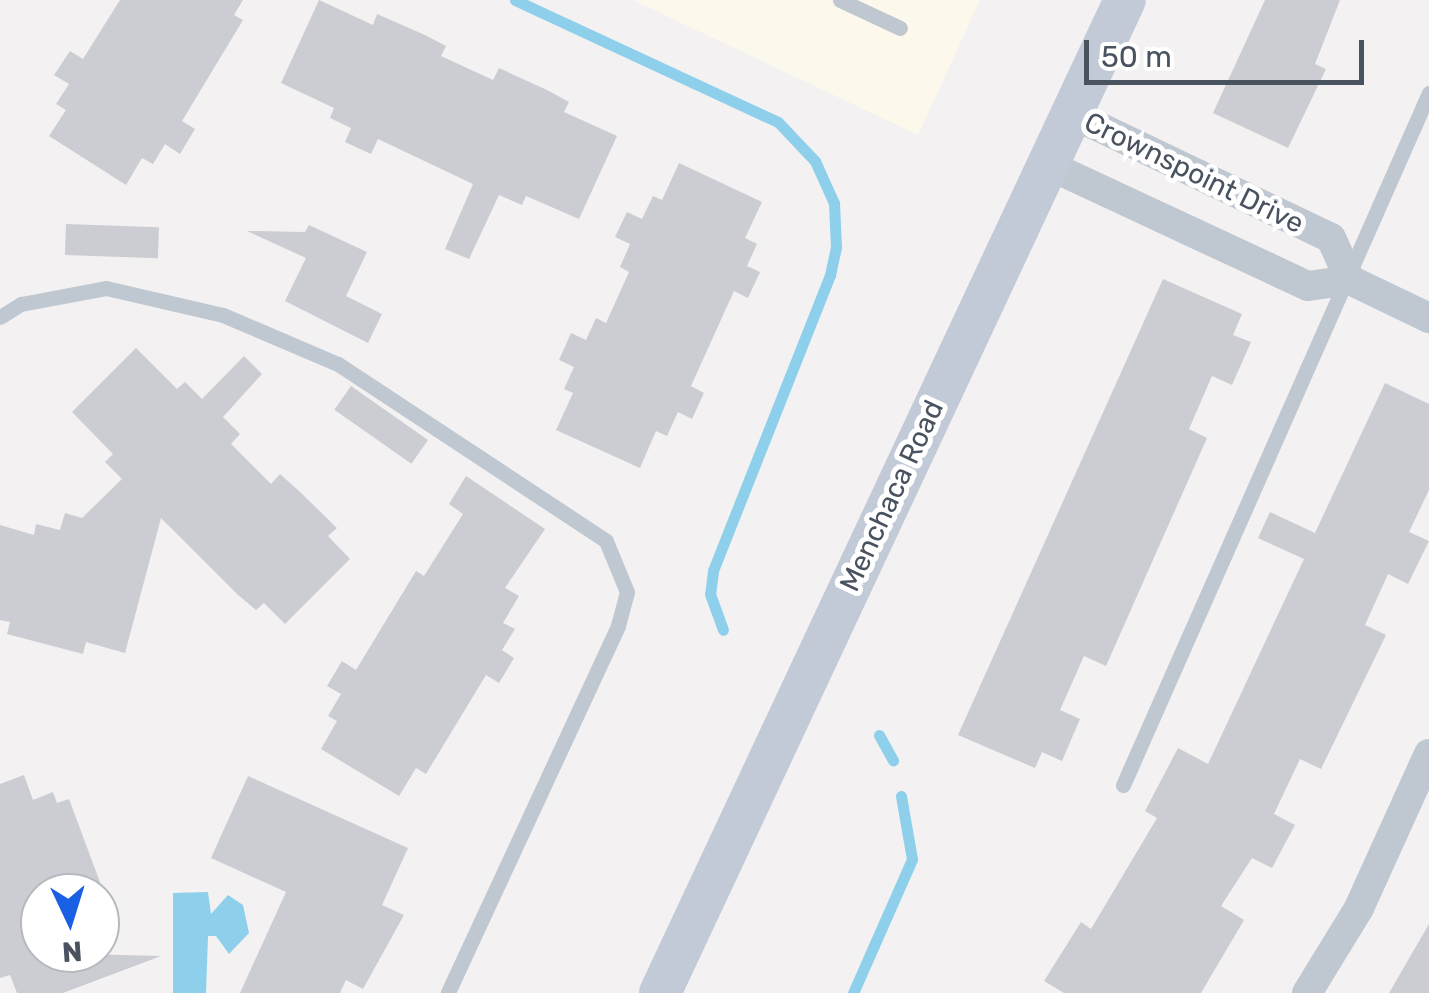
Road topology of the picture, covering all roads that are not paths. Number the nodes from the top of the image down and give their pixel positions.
1 (840, 0) edge
2 (1125, 0) edge
3 (900, 28) dead end
4 (1429, 94) edge
5 (1070, 113) junction
6 (1044, 163) junction
7 (1350, 280) junction
8 (0, 317) edge
9 (1429, 318) edge
10 (1429, 754) edge
11 (1123, 785) dead end
12 (448, 993) edge
13 (660, 993) edge
14 (1307, 993) edge

1 - 3 lane
2 - 5 main road, Menchaca Road
4 - 7 lane
5 - 6 main road, Menchaca Road
5 - 7 street, Crownspoint Drive
6 - 7 street, Crownspoint Drive
6 - 13 main road, Menchaca Road
7 - 9 street, Crownspoint Drive
7 - 11 lane
8 - 12 lane
10 - 14 street

